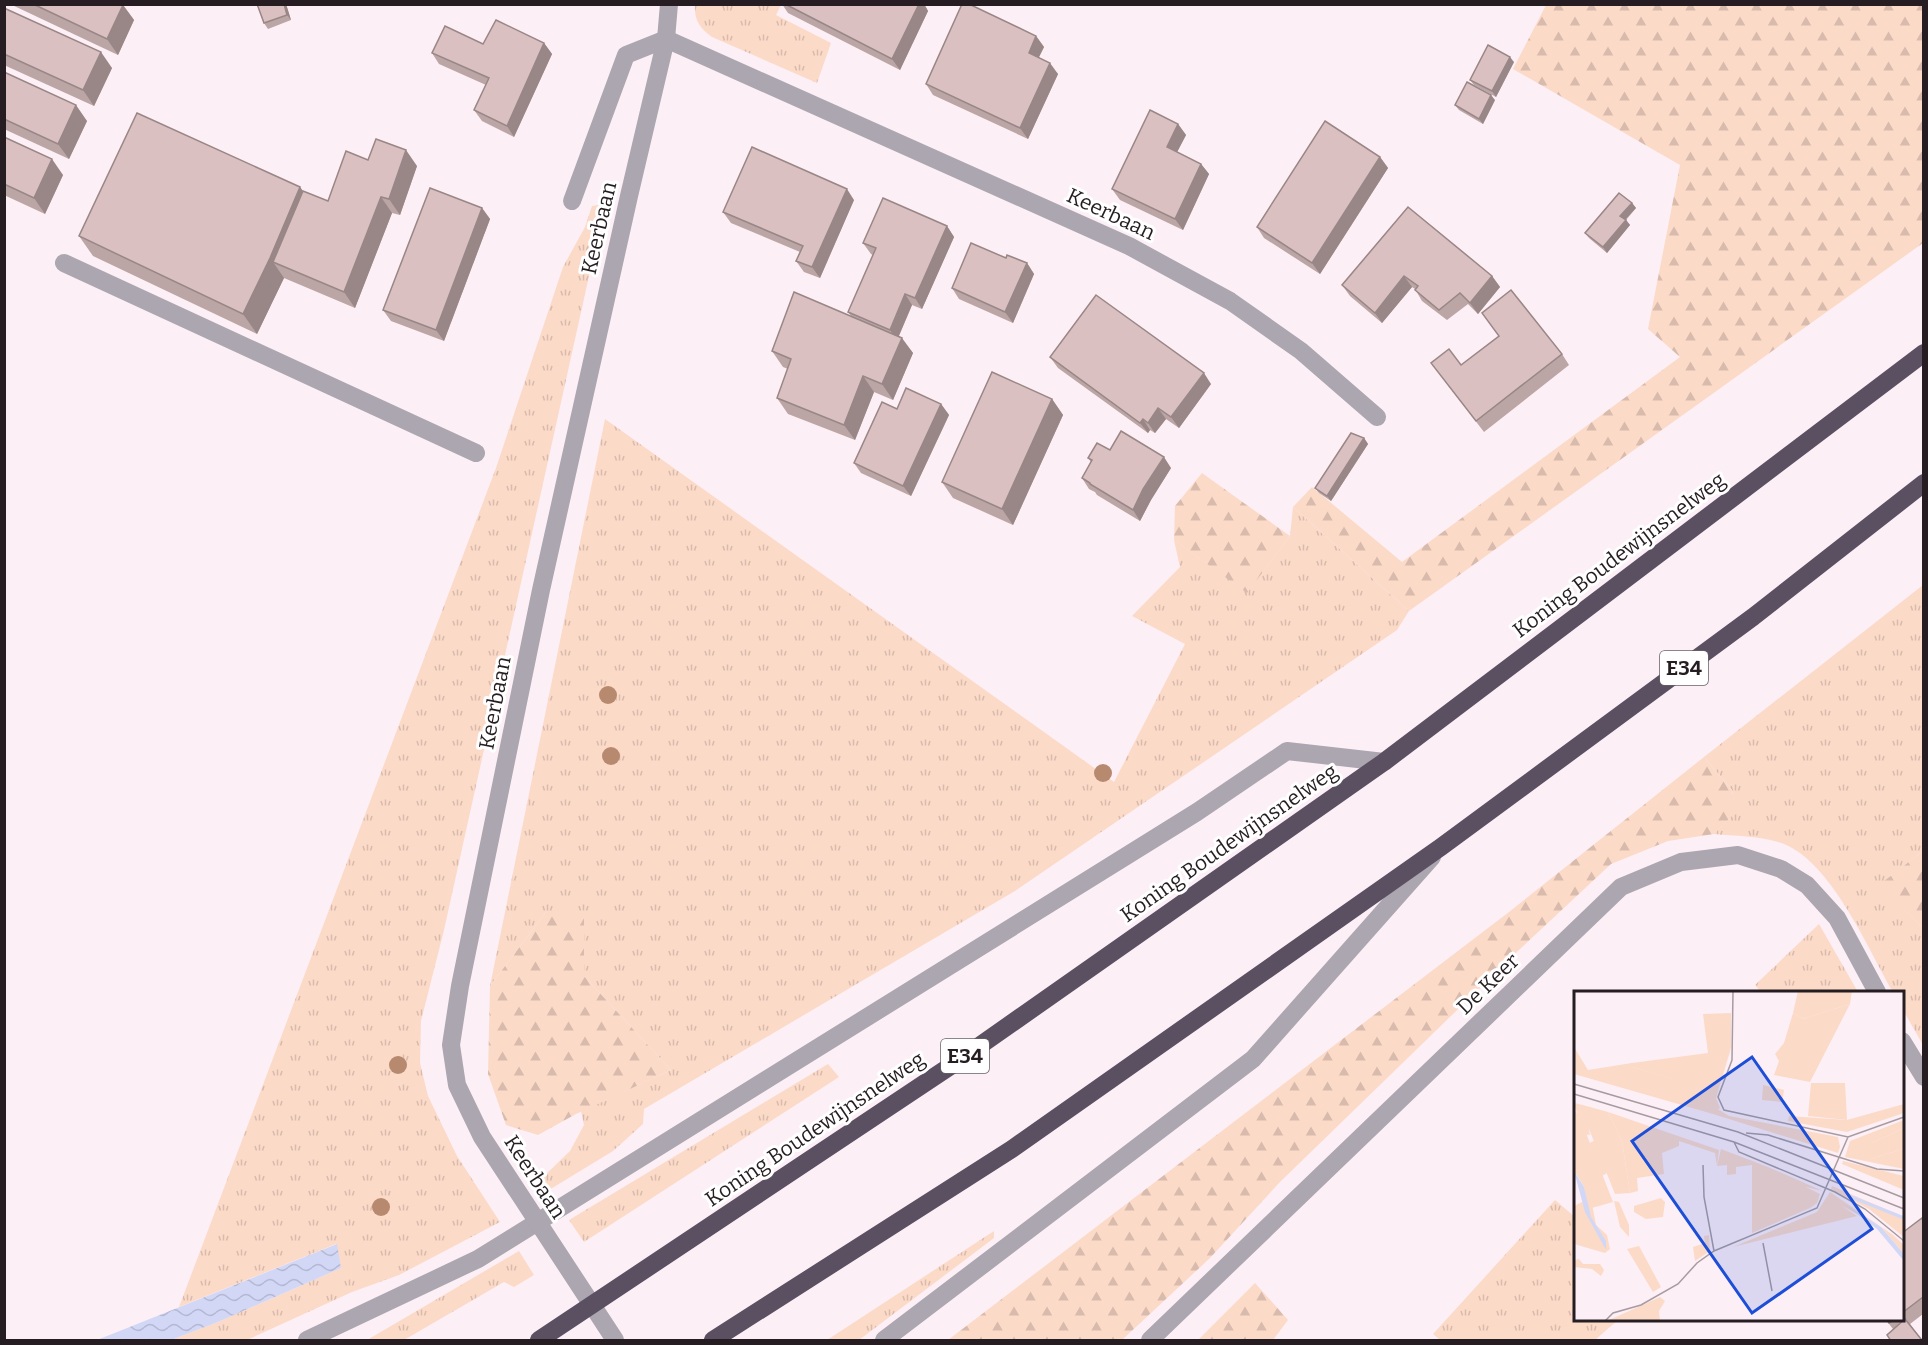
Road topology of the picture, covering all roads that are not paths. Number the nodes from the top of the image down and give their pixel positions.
1 (669, 4) edge
2 (666, 39) junction
3 (572, 201) dead end
4 (64, 263) dead end
5 (1923, 353) edge
6 (1377, 417) dead end
7 (476, 453) dead end
8 (1923, 483) edge
9 (1384, 762) junction
10 (1442, 847) junction
11 (1876, 991) edge
12 (1904, 1044) edge
13 (1923, 1077) edge
14 (307, 1341) edge
15 (539, 1341) edge
16 (615, 1341) edge
17 (713, 1341) edge
18 (884, 1341) edge
19 (1150, 1341) edge

1 - 2 street, Keerbaan
2 - 3 street
2 - 6 street, Keerbaan
2 - 16 street, Keerbaan
4 - 7 street
5 - 9 highway, Koning Boudewijnsnelweg / E34
8 - 10 highway, E34
9 - 14 street
9 - 15 highway, Koning Boudewijnsnelweg / E34
10 - 17 highway, E34
10 - 18 street
11 - 19 street, De Keer
12 - 13 street

